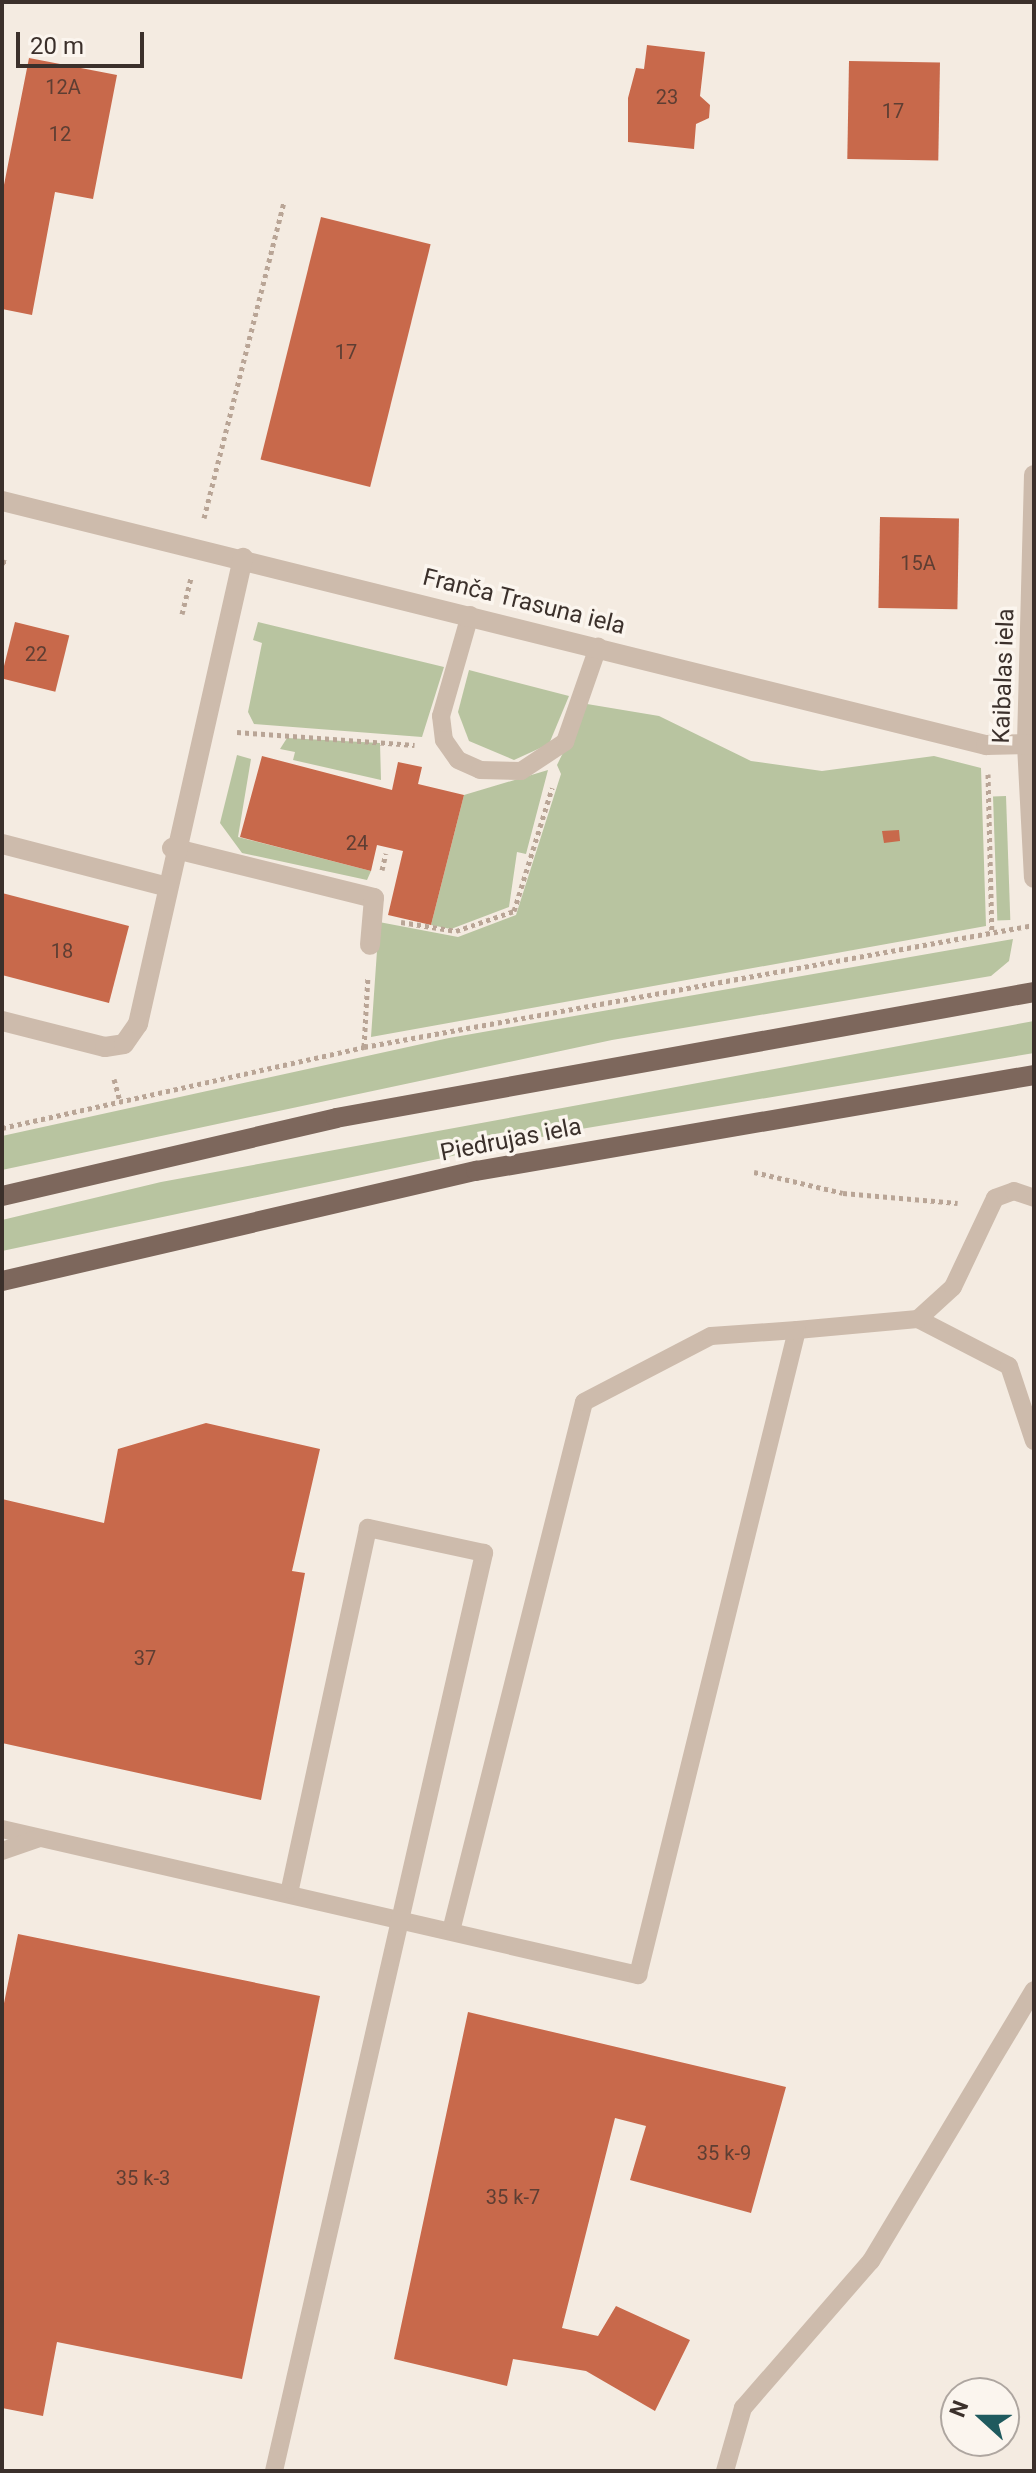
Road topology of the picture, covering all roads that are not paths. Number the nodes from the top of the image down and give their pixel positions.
1 (1034, 475) edge
2 (2, 501) edge
3 (243, 558) junction
4 (470, 615) junction
5 (598, 647) junction
6 (1030, 744) edge
7 (2, 844) edge
8 (172, 848) junction
9 (1034, 878) edge
10 (164, 886) junction
11 (370, 945) road end
12 (1034, 992) edge
13 (2, 1021) edge
14 (1034, 1075) edge
15 (2, 1196) edge
16 (1034, 1198) edge
17 (2, 1281) edge
18 (918, 1319) junction
19 (797, 1330) junction
20 (1034, 1441) edge
21 (2, 1829) edge
22 (39, 1838) junction
23 (2, 1851) edge
24 (290, 1890) junction
25 (396, 1915) junction
26 (451, 1931) junction
27 (1034, 1990) edge
28 (274, 2471) edge
29 (725, 2471) edge

1 - 6 street, Kaibalas iela
2 - 3 street, Franča Trasuna iela
3 - 4 street, Franča Trasuna iela
3 - 8 street
4 - 5 street, Franča Trasuna iela
4 - 5 lane
5 - 6 street, Franča Trasuna iela
6 - 9 street, Kaibalas iela
7 - 10 street
8 - 10 street
8 - 11 street
10 - 13 street
12 - 15 main road
14 - 17 main road, Piedrujas iela
16 - 18 lane
18 - 19 lane
18 - 20 lane
19 - 26 lane
19 - 26 lane
21 - 22 lane
22 - 23 lane
22 - 24 lane
24 - 25 lane
24 - 25 lane
25 - 26 lane
25 - 28 lane
27 - 29 lane

